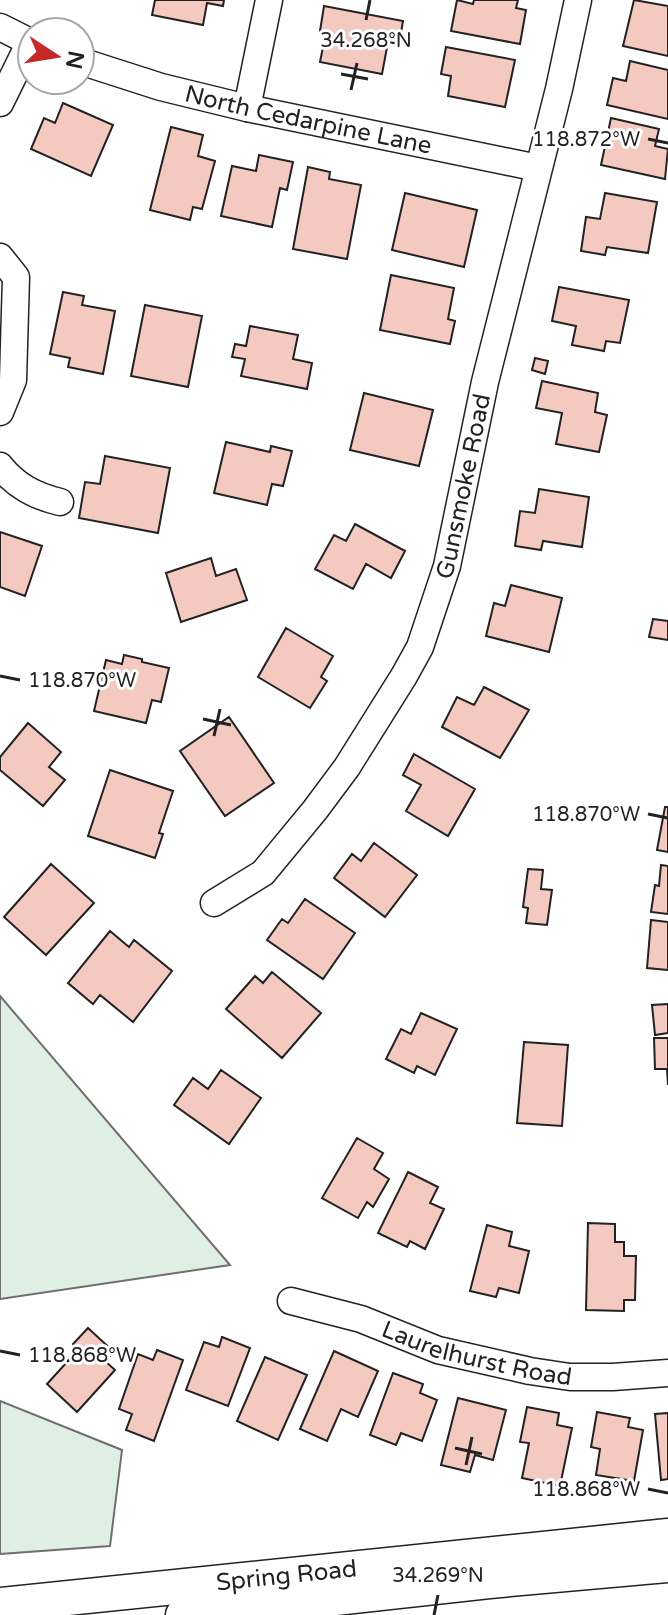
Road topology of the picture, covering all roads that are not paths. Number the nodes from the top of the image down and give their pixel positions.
1 (269, 0) edge
2 (578, 0) edge
3 (96, 66) edge
4 (16, 72) edge
5 (0, 103) edge
6 (247, 108) junction
7 (538, 168) junction
8 (0, 257) edge
9 (0, 412) edge
10 (0, 466) edge
11 (60, 502) dead end
12 (214, 903) dead end
13 (291, 1301) dead end
14 (668, 1373) edge
15 (668, 1536) edge
16 (668, 1565) edge
17 (0, 1605) edge
18 (183, 1615) edge

1 - 6 street
2 - 7 street, Gunsmoke Road
3 - 6 street, North Cedarpine Lane
4 - 5 street
6 - 7 street, North Cedarpine Lane
7 - 12 street, Gunsmoke Road
8 - 9 street
10 - 11 street
13 - 14 street, Laurelhurst Road
15 - 17 main road, Spring Road
16 - 18 main road, Spring Road

